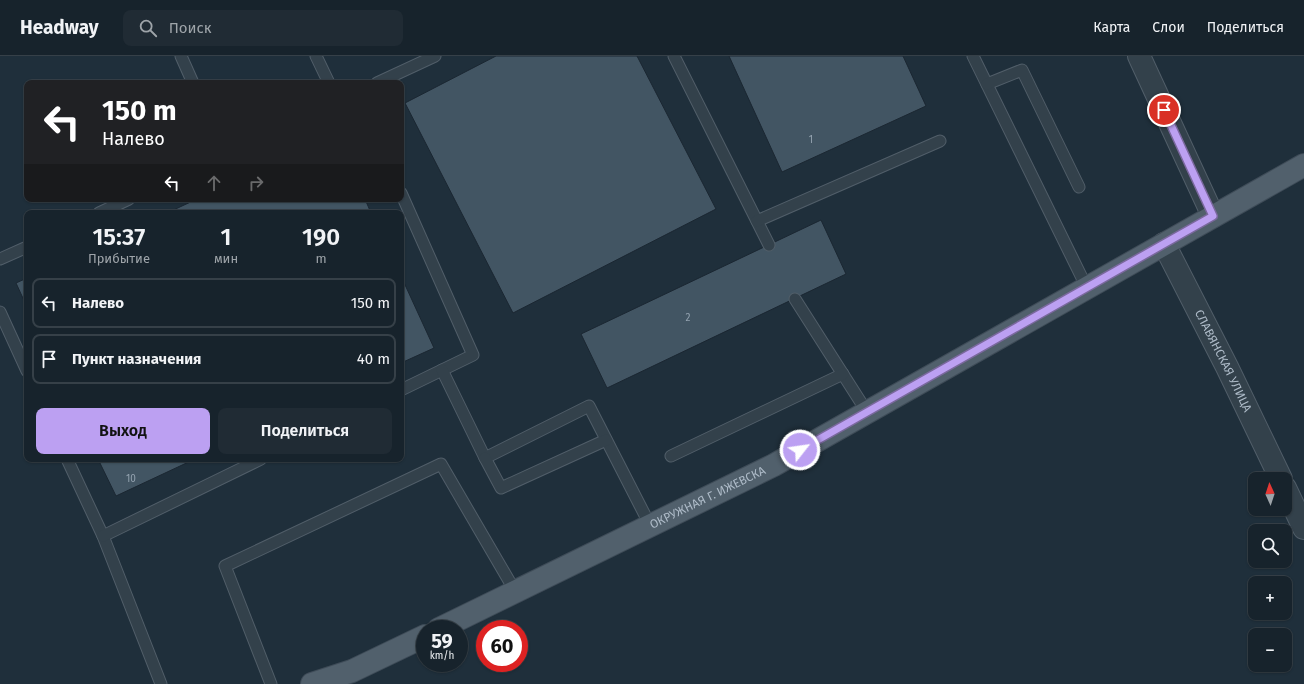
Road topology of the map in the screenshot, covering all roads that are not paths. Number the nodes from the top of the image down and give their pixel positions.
1 (181, 56) edge
2 (316, 56) edge
3 (435, 56) edge
4 (674, 56) edge
5 (973, 56) edge
6 (1139, 56) edge
7 (192, 80) edge
8 (328, 80) edge
9 (383, 80) edge
10 (987, 84) junction
11 (940, 141) dead end
12 (1304, 165) edge
13 (1079, 188) dead end
14 (404, 200) edge
15 (123, 202) edge
16 (105, 210) edge
17 (1213, 216) junction
18 (757, 221) junction
19 (1164, 244) junction
20 (769, 246) dead end
21 (24, 248) edge
22 (0, 259) edge
23 (1087, 288) junction
24 (795, 299) dead end
25 (0, 312) edge
26 (24, 364) edge
27 (442, 370) junction
28 (843, 374) junction
29 (404, 389) edge
30 (867, 412) junction
31 (606, 440) junction
32 (671, 456) dead end
33 (485, 458) junction
34 (68, 462) edge
35 (255, 462) edge
36 (1277, 472) edge
37 (1292, 503) edge
38 (650, 525) junction
39 (1304, 528) edge
40 (103, 536) junction
41 (515, 592) junction
42 (457, 620) edge
43 (416, 640) edge
44 (162, 684) edge
45 (271, 684) edge
46 (312, 684) edge

1 - 7 lane
2 - 8 lane
3 - 9 lane
4 - 18 lane
5 - 10 lane
6 - 17 street
10 - 13 lane
10 - 23 lane
11 - 18 lane
12 - 17 main road, ОКРУЖНАЯ Г. ИЖЕВСКА
14 - 27 lane
15 - 16 lane
17 - 19 main road, ОКРУЖНАЯ Г. ИЖЕВСКА
18 - 20 lane
19 - 23 main road, ОКРУЖНАЯ Г. ИЖЕВСКА
19 - 36 street, СЛАВЯНСКАЯ УЛИЦА
21 - 22 lane
23 - 30 main road, ОКРУЖНАЯ Г. ИЖЕВСКА
24 - 28 lane
25 - 26 lane
27 - 29 lane
27 - 33 lane
28 - 30 lane
28 - 32 lane
30 - 38 main road, ОКРУЖНАЯ Г. ИЖЕВСКА
31 - 33 lane
31 - 33 lane
31 - 38 lane
34 - 40 lane
35 - 40 lane
37 - 39 street
38 - 41 main road, ОКРУЖНАЯ Г. ИЖЕВСКА
40 - 44 lane
41 - 42 main road, ОКРУЖНАЯ Г. ИЖЕВСКА
41 - 45 lane
43 - 46 main road

